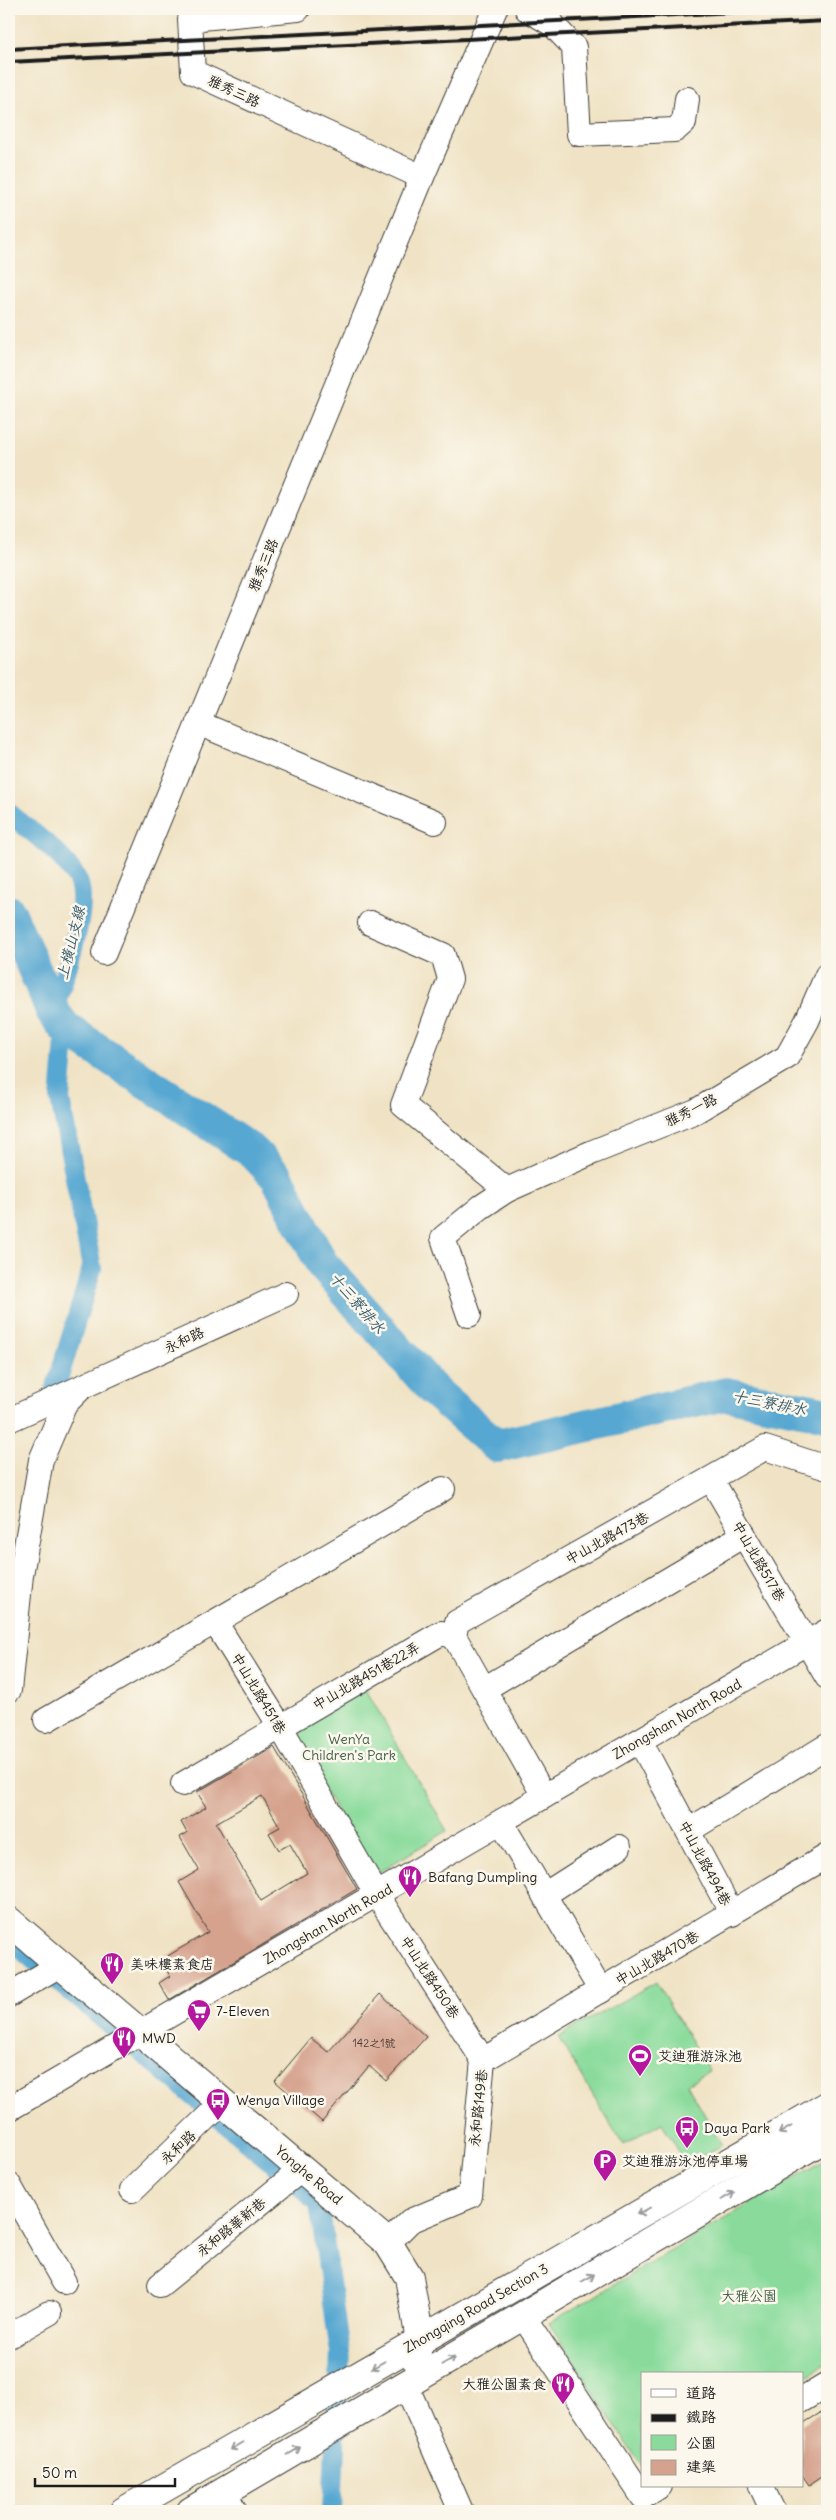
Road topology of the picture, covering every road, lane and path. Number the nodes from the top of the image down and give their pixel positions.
1 (298, 9) edge
2 (495, 9) edge
3 (528, 9) edge
4 (687, 99) dead end
5 (422, 177) junction
6 (198, 723) junction
7 (435, 822) dead end
8 (370, 922) dead end
9 (104, 953) dead end
10 (827, 975) edge
11 (507, 1190) junction
12 (286, 1294) dead end
13 (470, 1315) dead end
14 (72, 1391) junction
15 (9, 1420) edge
16 (827, 1468) edge
17 (711, 1479) junction
18 (444, 1489) dead end
19 (744, 1535) junction
20 (215, 1622) junction
21 (827, 1631) edge
22 (454, 1636) junction
23 (807, 1643) junction
24 (827, 1676) edge
25 (484, 1689) junction
26 (9, 1690) edge
27 (46, 1720) dead end
28 (280, 1726) junction
29 (640, 1741) junction
30 (827, 1746) edge
31 (183, 1784) dead end
32 (544, 1796) junction
33 (501, 1822) junction
34 (688, 1832) junction
35 (619, 1847) dead end
36 (827, 1856) edge
37 (377, 1895) junction
38 (544, 1895) junction
39 (732, 1914) junction
40 (9, 1921) edge
41 (59, 1965) junction
42 (601, 1991) junction
43 (9, 1995) edge
44 (141, 2033) junction
45 (483, 2060) junction
46 (222, 2102) junction
47 (827, 2106) edge
48 (9, 2109) edge
49 (827, 2138) edge
50 (302, 2170) junction
51 (9, 2185) edge
52 (132, 2190) dead end
53 (388, 2243) junction
54 (64, 2282) dead end
55 (160, 2285) dead end
56 (49, 2313) dead end
57 (523, 2316) junction
58 (9, 2336) edge
59 (420, 2340) junction
60 (406, 2385) junction
61 (827, 2385) edge
62 (804, 2399) edge
63 (657, 2488) edge
64 (761, 2488) edge
65 (229, 2502) edge
66 (124, 2511) edge
67 (191, 2511) edge
68 (461, 2511) edge
69 (773, 2511) edge

1 - 5 street, 雅秀三路
2 - 5 street, 雅秀三路
3 - 4 street
5 - 6 street, 雅秀三路
6 - 7 street
6 - 9 street, 雅秀三路
8 - 11 street
10 - 11 street, 雅秀一路
11 - 13 street, 雅秀一路
12 - 14 street, 永和路
14 - 15 street, 永和路
14 - 26 street, 永和路
16 - 17 street, 中山北路473巷
17 - 19 street, 中山北路517巷
17 - 22 street, 中山北路473巷
18 - 20 street
19 - 23 street, 中山北路517巷
19 - 25 street
20 - 27 street
20 - 28 street, 中山北路451巷
21 - 23 street, Zhongshan North Road
22 - 25 street
22 - 28 street, 中山北路451巷22弄
23 - 24 street, 中山北路517巷
23 - 29 street, Zhongshan North Road
25 - 32 street
28 - 31 street, 中山北路451巷22弄
28 - 37 street, 中山北路451巷
29 - 32 street, Zhongshan North Road
29 - 34 street, 中山北路494巷
30 - 34 street
32 - 33 street, Zhongshan North Road
33 - 37 street, Zhongshan North Road
33 - 38 street, 中山北路470巷
34 - 39 street, 中山北路494巷
35 - 38 street
36 - 39 street, 中山北路494巷
37 - 44 street, Zhongshan North Road
37 - 45 street, 中山北路450巷
38 - 42 street, 中山北路470巷
39 - 42 street, 中山北路470巷
40 - 41 main road, Yonghe Road
41 - 43 street
41 - 44 main road, Yonghe Road
42 - 45 street, 永和路149巷
44 - 46 main road, Yonghe Road
44 - 48 street, Zhongshan North Road
45 - 53 street, 永和路149巷
46 - 50 main road, Yonghe Road
46 - 52 street, 永和路
47 -> 59 main road, Zhongqing Road Section 3
57 -> 49 main road
50 - 53 main road, Yonghe Road
50 - 55 street, 永和路華新巷
51 - 54 street
53 - 59 main road, Yonghe Road
56 - 58 street
60 -> 57 main road
57 - 63 street
59 - 60 main road, Yonghe Road
59 -> 66 main road, Zhongqing Road Section 3
65 -> 60 main road
60 - 68 street
61 - 62 street
64 - 69 street
65 - 67 main road

